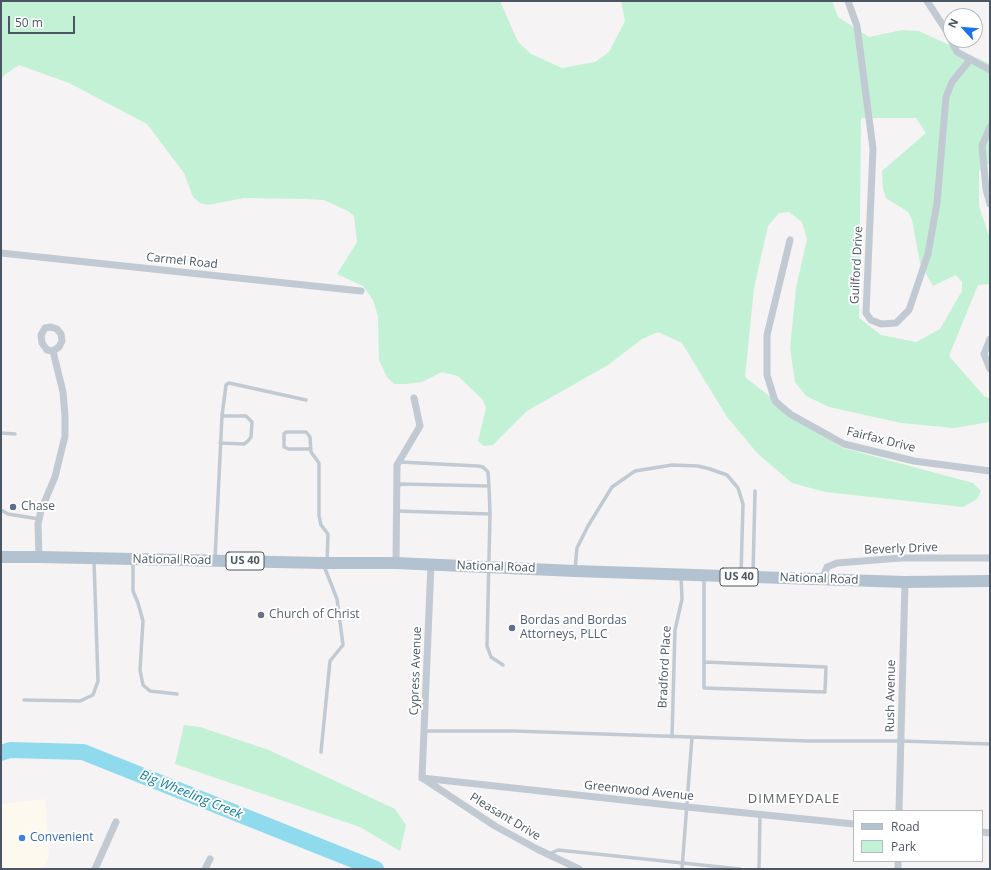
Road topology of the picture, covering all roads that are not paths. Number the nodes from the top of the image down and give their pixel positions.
1 (848, 1) edge
2 (927, 1) edge
3 (970, 60) junction
4 (990, 70) edge
5 (990, 127) edge
6 (990, 204) edge
7 (790, 240) dead end
8 (1, 253) edge
9 (361, 291) dead end
10 (990, 339) edge
11 (53, 351) dead end
12 (990, 369) edge
13 (414, 398) dead end
14 (306, 400) dead end
15 (222, 416) junction
16 (1, 433) edge
17 (15, 434) dead end
18 (220, 443) junction
19 (310, 449) junction
20 (399, 462) junction
21 (990, 471) edge
22 (489, 486) junction
23 (396, 487) junction
24 (755, 490) dead end
25 (1, 510) edge
26 (397, 511) junction
27 (490, 514) junction
28 (39, 519) junction
29 (1, 557) edge
30 (39, 557) junction
31 (94, 558) junction
32 (990, 558) edge
33 (133, 559) junction
34 (214, 560) junction
35 (325, 563) junction
36 (396, 563) junction
37 (431, 564) junction
38 (489, 567) junction
39 (575, 571) junction
40 (681, 574) junction
41 (704, 575) junction
42 (747, 577) junction
43 (822, 579) junction
44 (990, 581) edge
45 (905, 582) junction
46 (704, 662) junction
47 (503, 665) dead end
48 (177, 694) dead end
49 (24, 700) dead end
50 (424, 731) junction
51 (672, 736) junction
52 (692, 737) junction
53 (901, 741) junction
54 (990, 744) edge
55 (322, 752) dead end
56 (422, 778) junction
57 (687, 807) junction
58 (899, 810) edge
59 (760, 815) junction
60 (116, 822) dead end
61 (853, 824) edge
62 (548, 854) junction
63 (210, 859) dead end
64 (683, 863) junction
65 (95, 869) edge
66 (205, 869) edge
67 (580, 869) edge
68 (682, 869) edge
69 (740, 869) edge
70 (759, 869) edge

1 - 3 street, Guilford Drive
2 - 3 street
3 - 4 street
5 - 6 street
7 - 21 street, Fairfax Drive
8 - 9 street, Carmel Road
10 - 12 street
11 - 28 street
13 - 20 street
14 - 15 lane
15 - 18 lane
15 - 18 lane
16 - 17 lane
18 - 34 lane
19 - 19 lane
19 - 35 lane
20 - 22 lane
20 - 23 street
22 - 23 lane
22 - 27 lane
23 - 26 street
24 - 42 lane
25 - 28 lane
26 - 27 lane
26 - 36 street
27 - 38 lane
28 - 30 street
29 - 30 main road, National Road / US 40
30 - 31 main road, National Road / US 40
31 - 33 main road, National Road / US 40
31 - 49 lane
32 - 43 street, Beverly Drive
33 - 34 main road, National Road / US 40
33 - 48 lane
34 - 35 main road, National Road / US 40
35 - 36 main road, National Road / US 40
35 - 55 lane
36 - 37 main road, National Road / US 40
37 - 38 main road, National Road / US 40
37 - 50 street, Cypress Avenue
38 - 39 main road, National Road / US 40
38 - 47 lane
39 - 40 main road, National Road / US 40
39 - 42 lane
40 - 41 main road, National Road / US 40
40 - 51 lane, Bradford Place
41 - 42 main road, National Road / US 40
41 - 46 lane
42 - 43 main road, National Road / US 40
43 - 45 main road, National Road / US 40
44 - 45 main road, National Road / US 40
45 - 53 street, Rush Avenue
46 - 46 lane
50 - 51 lane
50 - 56 street, Cypress Avenue
51 - 52 lane
52 - 53 lane
52 - 57 lane
53 - 54 lane
53 - 58 street, Rush Avenue
56 - 57 street, Greenwood Avenue
56 - 62 street, Pleasant Drive
57 - 59 street, Greenwood Avenue
57 - 64 lane
59 - 61 street, Greenwood Avenue
59 - 70 lane
60 - 65 street
62 - 64 lane
62 - 67 street, Pleasant Drive
63 - 66 street
64 - 68 lane
64 - 69 lane

